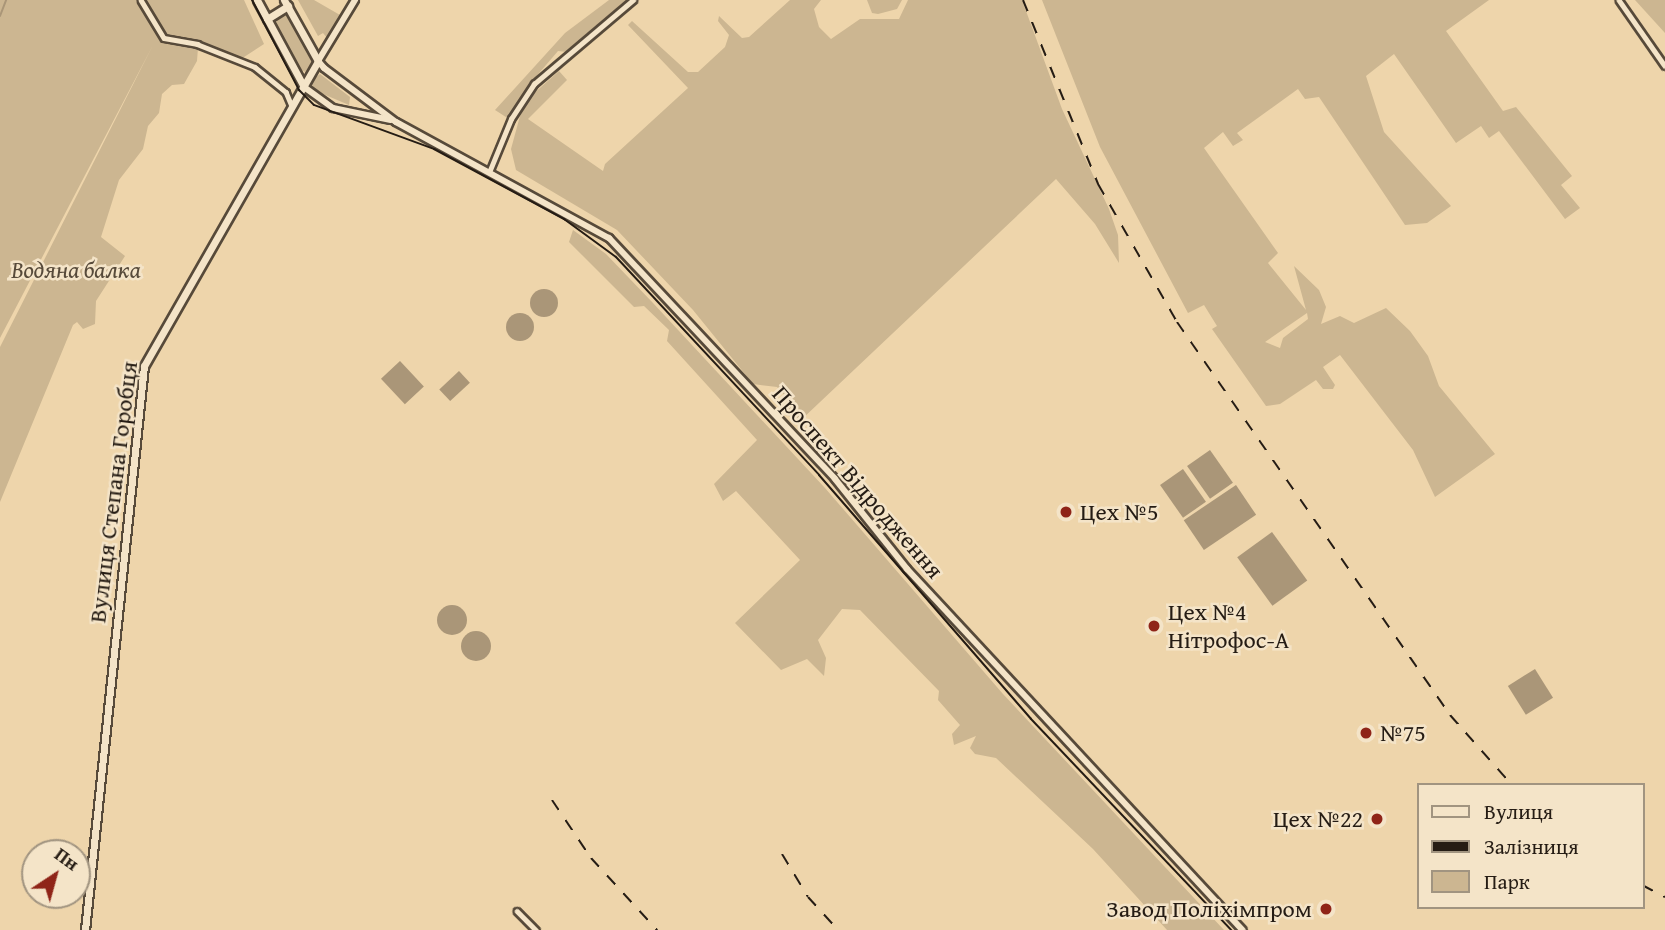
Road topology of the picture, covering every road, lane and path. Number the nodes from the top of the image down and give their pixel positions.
1 (141, 0) edge
2 (257, 0) edge
3 (355, 0) edge
4 (633, 0) edge
5 (1619, 0) edge
6 (286, 3) edge
7 (267, 19) junction
8 (318, 61) junction
9 (1665, 65) edge
10 (304, 86) junction
11 (286, 92) junction
12 (299, 99) junction
13 (295, 107) junction
14 (396, 121) junction
15 (491, 170) junction
16 (517, 911) dead end
17 (85, 930) edge
18 (536, 930) edge
19 (1243, 930) edge

1 - 11 street
2 - 7 main road, Проспект Відродження
3 - 8 street
4 - 15 street
5 - 9 street
6 - 7 main road
6 - 8 main road, Проспект Відродження
7 - 10 main road, Проспект Відродження
8 - 10 main road, Вулиця Степана Горобця
8 - 14 street, Проспект Відродження
10 - 12 main road, Вулиця Степана Горобця
10 - 14 street, Проспект Відродження
11 - 12 street
11 - 13 street
12 - 13 main road, Вулиця Степана Горобця
13 - 17 main road, Вулиця Степана Горобця
14 - 15 street, Проспект Відродження
15 - 19 street, Проспект Відродження
16 - 18 street

